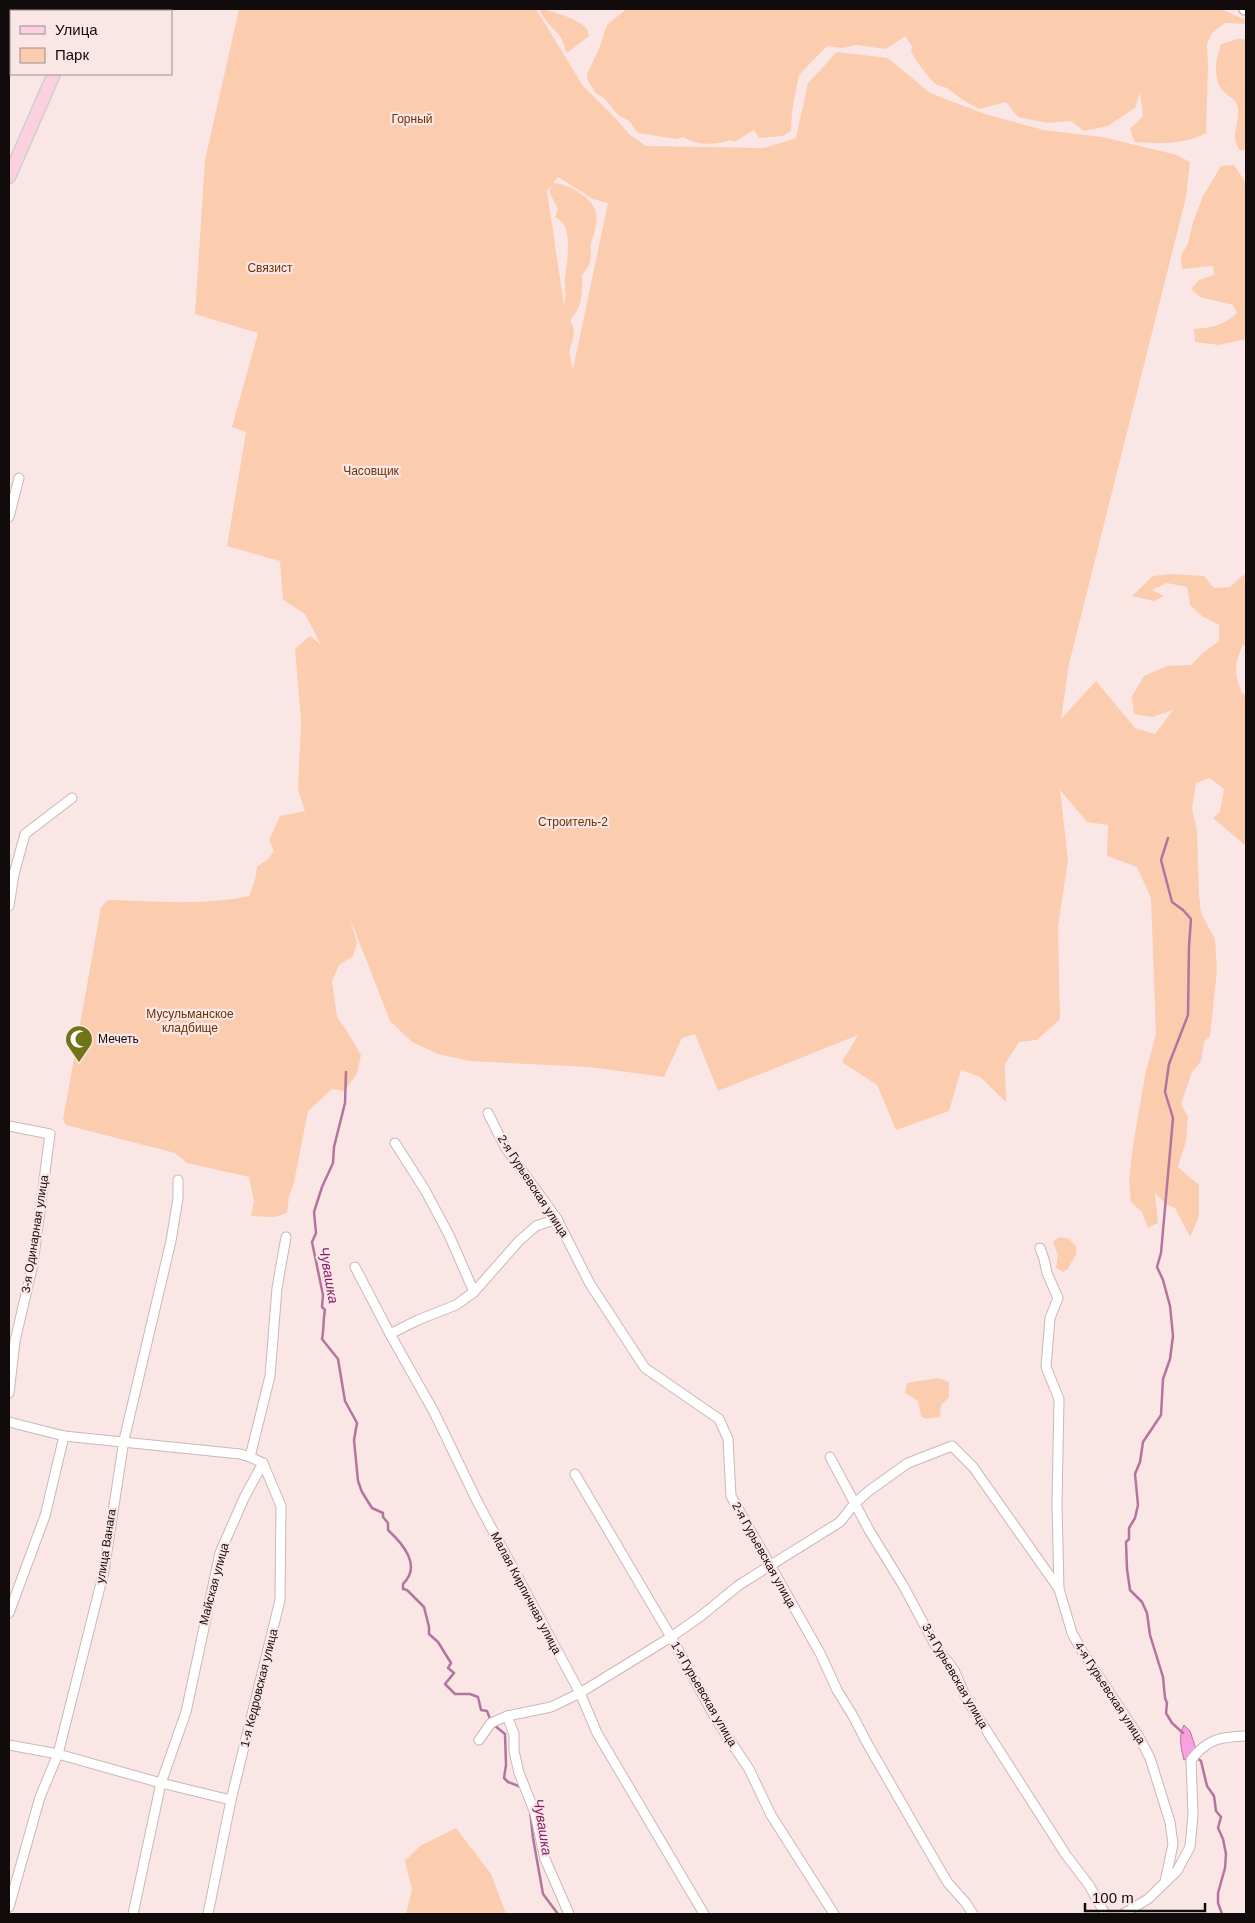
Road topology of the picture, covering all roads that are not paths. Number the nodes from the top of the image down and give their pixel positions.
1 (54, 75) edge
2 (9, 177) edge
3 (19, 478) dead end
4 (9, 517) edge
5 (72, 798) dead end
6 (9, 906) edge
7 (488, 1113) dead end
8 (9, 1126) edge
9 (395, 1142) dead end
10 (178, 1180) dead end
11 (557, 1219) junction
12 (286, 1237) dead end
13 (1040, 1248) dead end
14 (355, 1267) dead end
15 (474, 1292) junction
16 (390, 1334) junction
17 (9, 1393) edge
18 (9, 1422) edge
19 (64, 1436) junction
20 (124, 1440) junction
21 (830, 1457) dead end
22 (250, 1458) junction
23 (264, 1463) junction
24 (575, 1474) dead end
25 (855, 1503) junction
26 (771, 1566) junction
27 (1058, 1589) junction
28 (9, 1613) edge
29 (671, 1637) junction
30 (580, 1693) junction
31 (506, 1716) junction
32 (1246, 1736) edge
33 (479, 1740) dead end
34 (9, 1745) edge
35 (58, 1754) junction
36 (161, 1783) junction
37 (231, 1800) junction
38 (1165, 1882) junction
39 (9, 1907) edge
40 (133, 1914) edge
41 (208, 1914) edge
42 (569, 1914) edge
43 (704, 1914) edge
44 (834, 1914) edge
45 (972, 1914) edge
46 (1104, 1914) edge
47 (1123, 1914) edge

1 - 2 main road
3 - 4 street
5 - 6 street
7 - 11 street, 2-я Гурьевская улица
8 - 17 street, 3-я Одинарная улица
9 - 15 street
10 - 20 street, улица Ванага
11 - 15 street
11 - 26 street, 2-я Гурьевская улица
12 - 22 street
13 - 27 street
14 - 16 street, Малая Кирпичная улица
15 - 16 street
16 - 30 street, Малая Кирпичная улица
18 - 19 street
19 - 20 street
19 - 28 street
20 - 22 street
20 - 35 street, улица Ванага
21 - 25 street, 3-я Гурьевская улица
22 - 23 street
23 - 36 street, Майская улица
23 - 37 street, 1-я Кедровская улица
24 - 29 street, 1-я Гурьевская улица
25 - 26 street
25 - 27 street, 4-я Гурьевская улица
25 - 46 street, 3-я Гурьевская улица
26 - 29 street
26 - 45 street, 2-я Гурьевская улица
27 - 38 street, 4-я Гурьевская улица
29 - 30 street
29 - 44 street, 1-я Гурьевская улица
30 - 31 street
30 - 43 street, Малая Кирпичная улица
31 - 33 street
31 - 42 street
32 - 38 street
34 - 35 street
35 - 36 street
35 - 39 street, улица Ванага
36 - 37 street
36 - 40 street, Майская улица
37 - 41 street, 1-я Кедровская улица
38 - 47 street

